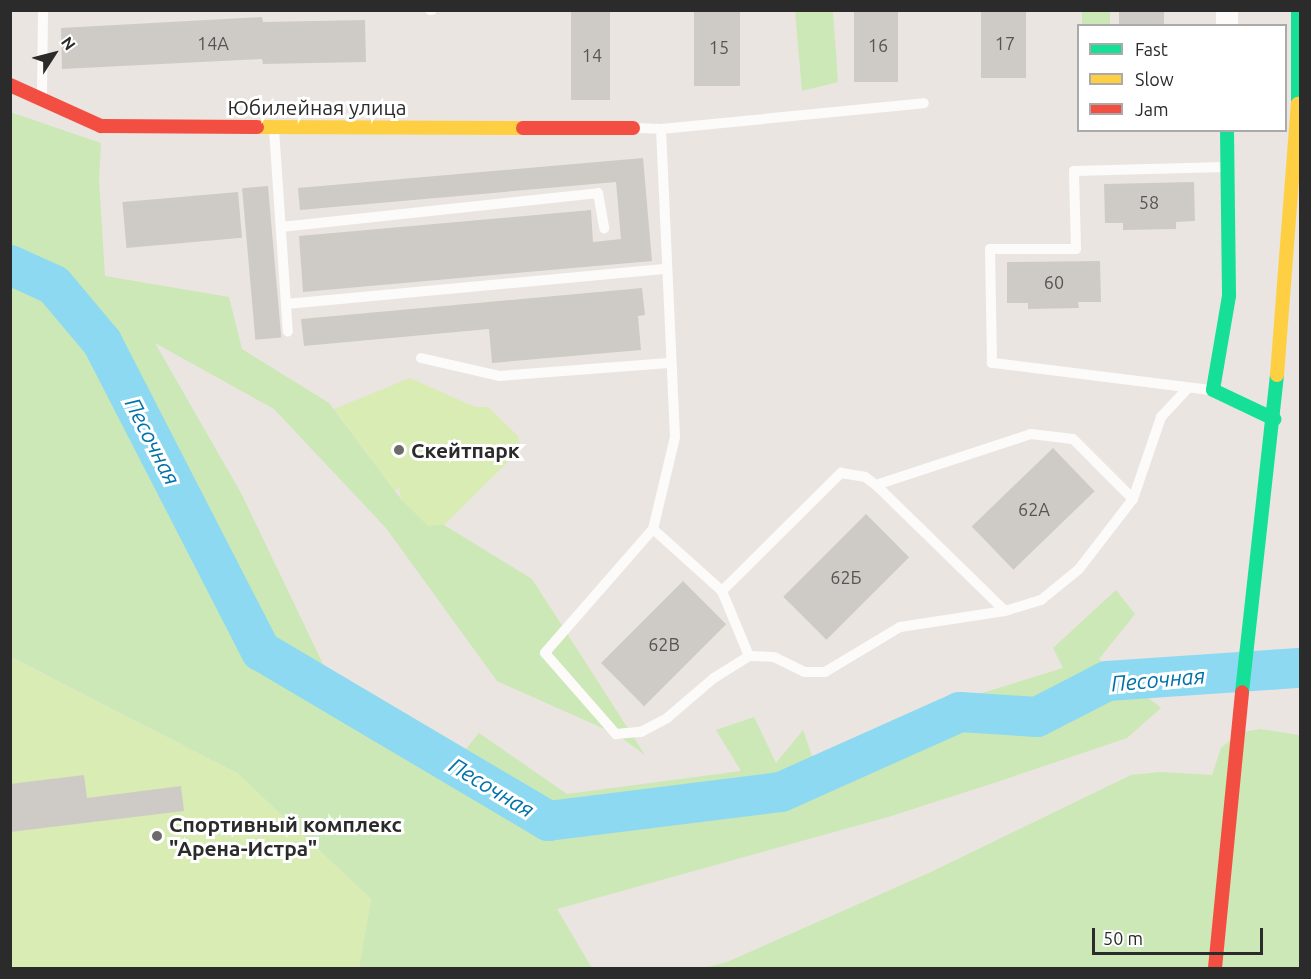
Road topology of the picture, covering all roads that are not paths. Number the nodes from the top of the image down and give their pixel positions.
1 (43, 10) edge
2 (1298, 10) edge
3 (10, 85) edge
4 (42, 98) junction
5 (924, 103) dead end
6 (274, 128) junction
7 (633, 128) joint
8 (661, 129) junction
9 (1227, 132) edge
10 (1228, 167) junction
11 (281, 227) junction
12 (604, 228) dead end
13 (666, 269) junction
14 (286, 304) junction
15 (288, 332) dead end
16 (421, 358) dead end
17 (669, 363) junction
18 (1188, 388) junction
19 (1213, 390) junction
20 (1274, 419) junction
21 (876, 485) junction
22 (1133, 499) junction
23 (652, 529) junction
24 (722, 591) junction
25 (1005, 610) junction
26 (749, 656) junction
27 (1215, 969) edge

1 - 4 lane
2 - 20 street
3 - 4 street, Юбилейная улица
4 - 6 street, Юбилейная улица
5 - 8 lane
6 - 7 street, Юбилейная улица
6 - 11 lane
7 - 8 lane
8 - 13 lane
9 - 10 street
10 - 18 lane
10 - 19 street
11 - 12 lane
11 - 14 lane
13 - 14 lane
13 - 17 lane
14 - 15 lane
16 - 17 lane
17 - 23 lane
18 - 19 lane
18 - 22 lane
19 - 20 street
20 - 27 street
21 - 22 lane
21 - 24 lane
21 - 25 lane
22 - 25 lane
23 - 24 lane
23 - 26 lane
24 - 26 lane
25 - 26 lane

